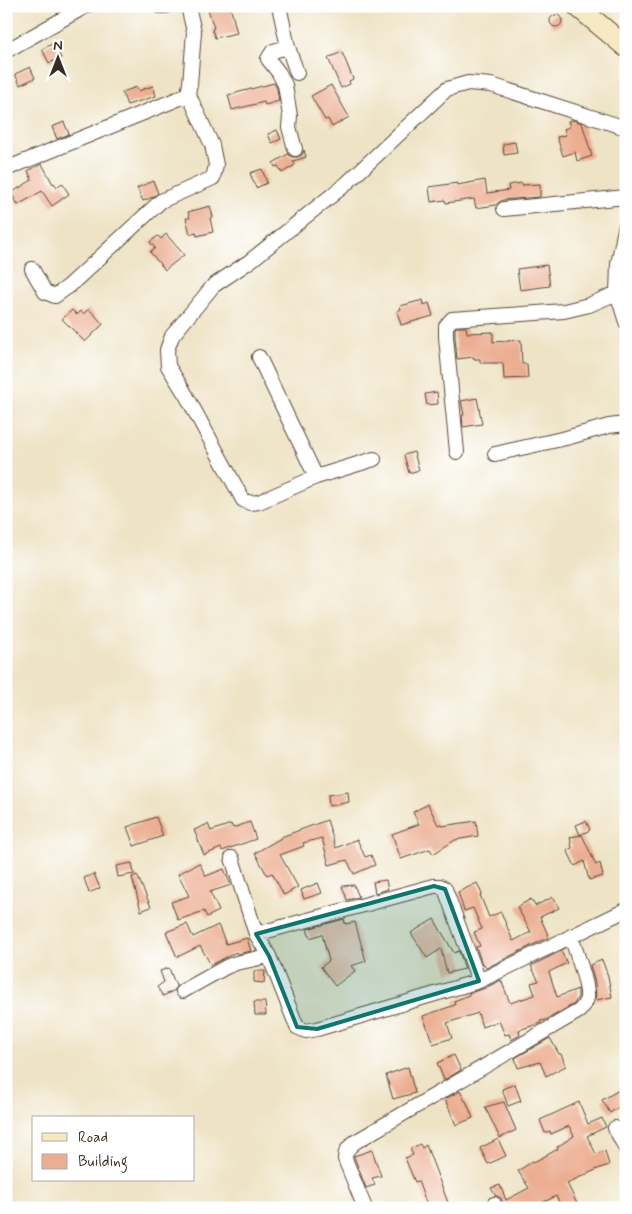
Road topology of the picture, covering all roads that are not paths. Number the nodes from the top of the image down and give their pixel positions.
1 (86, 6) edge
2 (158, 6) edge
3 (166, 6) edge
4 (188, 6) edge
5 (279, 6) edge
6 (577, 6) edge
7 (288, 47) junction
8 (626, 47) edge
9 (6, 51) edge
10 (297, 73) dead end
11 (188, 92) junction
12 (626, 128) edge
13 (295, 149) dead end
14 (6, 168) edge
15 (626, 197) edge
16 (504, 209) dead end
17 (626, 224) edge
18 (32, 269) dead end
19 (617, 293) junction
20 (626, 322) edge
21 (260, 357) dead end
22 (626, 424) edge
23 (456, 452) dead end
24 (495, 454) dead end
25 (374, 459) dead end
26 (316, 477) junction
27 (232, 858) dead end
28 (626, 910) edge
29 (256, 934) junction
30 (571, 936) junction
31 (269, 956) junction
32 (479, 981) junction
33 (183, 991) dead end
34 (615, 1128) dead end
35 (626, 1149) edge
36 (366, 1208) edge

1 - 9 street
2 - 3 street
4 - 11 street
5 - 7 street
6 - 8 main road
7 - 10 street
7 - 13 street
11 - 14 street
11 - 18 street
12 - 26 street
15 - 16 street
17 - 19 street
19 - 20 street
19 - 23 street
21 - 26 street
22 - 24 street
25 - 26 street
27 - 29 street
28 - 30 street
29 - 31 street
29 - 32 street
30 - 32 street
30 - 36 street
31 - 32 street
31 - 33 street
34 - 35 street

